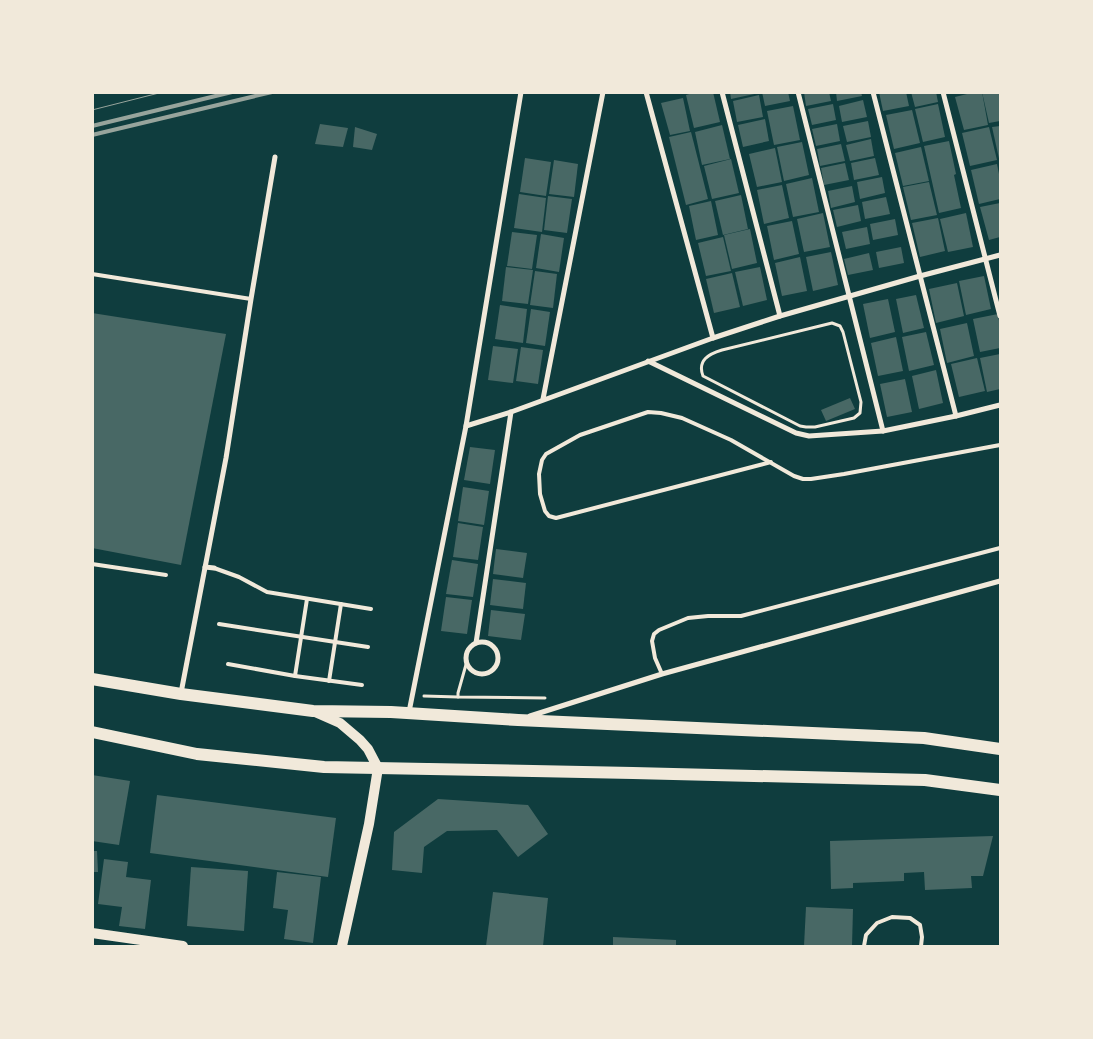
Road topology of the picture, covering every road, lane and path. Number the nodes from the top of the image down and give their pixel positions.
1 (521, 92) edge
2 (603, 92) edge
3 (646, 92) edge
4 (722, 92) edge
5 (798, 92) edge
6 (873, 92) edge
7 (943, 92) edge
8 (276, 157) dead end
9 (1000, 255) edge
10 (985, 259) junction
11 (92, 274) edge
12 (920, 276) junction
13 (849, 296) junction
14 (251, 299) junction
15 (780, 316) junction
16 (1000, 316) edge
17 (713, 338) junction
18 (648, 361) junction
19 (701, 369) joint
20 (543, 399) junction
21 (1000, 405) edge
22 (510, 412) junction
23 (956, 416) junction
24 (466, 426) junction
25 (882, 431) junction
26 (1000, 445) edge
27 (770, 462) junction
28 (1000, 548) edge
29 (92, 564) edge
30 (205, 567) junction
31 (214, 568) joint
32 (166, 575) dead end
33 (1000, 581) edge
34 (307, 599) junction
35 (341, 604) junction
36 (371, 609) dead end
37 (219, 624) dead end
38 (302, 637) junction
39 (335, 642) junction
40 (476, 643) junction
41 (368, 647) dead end
42 (466, 661) junction
43 (228, 664) dead end
44 (662, 674) junction
45 (295, 676) junction
46 (92, 679) edge
47 (329, 680) junction
48 (362, 685) dead end
49 (181, 694) junction
50 (412, 695) junction
51 (458, 697) junction
52 (546, 698) dead end
53 (313, 711) junction
54 (409, 714) junction
55 (518, 720) junction
56 (92, 732) edge
57 (1000, 749) edge
58 (378, 768) junction
59 (1000, 790) edge
60 (92, 933) edge
61 (183, 946) edge
62 (342, 946) edge
63 (864, 946) edge
64 (921, 946) edge

1 - 24 street
2 - 20 street
3 - 17 street
4 - 15 street
5 - 13 street
6 - 12 street
7 - 10 street
8 - 14 street
9 - 10 street
10 - 12 street
10 - 16 street
11 - 14 lane
12 - 13 street
12 - 23 street
13 - 15 street
13 - 25 street
14 - 30 street
15 - 17 street
17 - 18 street
18 - 20 street
18 - 25 street
19 - 19 path
20 - 22 street
21 - 23 street
22 - 24 street
22 - 40 street
23 - 25 street
24 - 50 street
26 - 27 lane
27 - 27 lane
28 - 44 lane
29 - 32 lane
30 - 31 street
30 - 49 street
31 - 34 lane
33 - 44 street
34 - 35 lane
34 - 38 lane
35 - 36 lane
35 - 39 lane
37 - 38 lane
38 - 39 lane
38 - 45 lane
39 - 41 lane
39 - 47 lane
40 - 42 street
40 - 42 street
42 - 51 path
43 - 45 lane
44 - 55 street
45 - 47 lane
46 - 49 highway
47 - 48 lane
49 - 53 highway
50 - 51 path
50 - 54 street
51 - 52 path
53 - 54 highway
53 - 58 main road
54 - 55 highway
55 - 57 highway
56 - 58 highway
58 - 59 highway
58 - 62 main road
60 - 61 main road
63 - 64 lane

